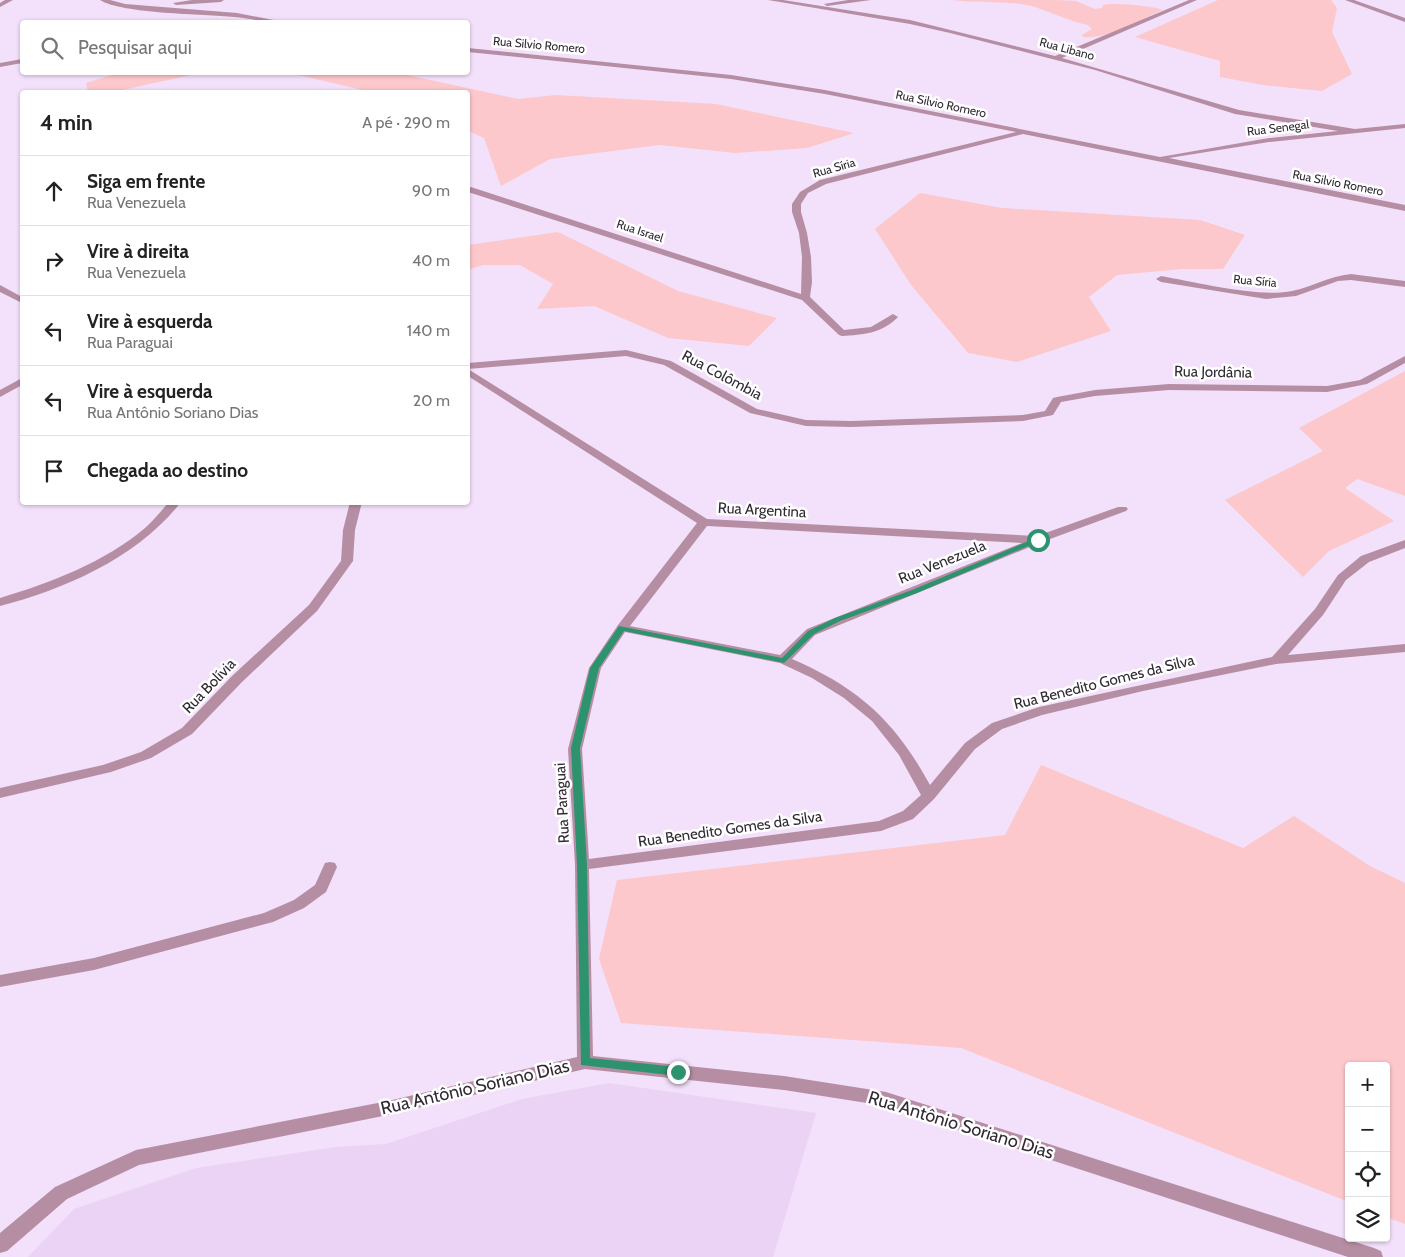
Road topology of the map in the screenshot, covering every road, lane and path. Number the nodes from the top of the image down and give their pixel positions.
1 (10, 0) edge
2 (103, 0) edge
3 (220, 0) edge
4 (771, 0) edge
5 (868, 0) edge
6 (1194, 0) edge
7 (1348, 0) edge
8 (0, 5) edge
9 (807, 5) junction
10 (125, 6) junction
11 (250, 17) junction
12 (1403, 19) edge
13 (234, 20) edge
14 (269, 20) edge
15 (470, 50) edge
16 (1056, 58) junction
17 (20, 61) edge
18 (0, 66) edge
19 (1405, 126) edge
20 (1354, 131) junction
21 (1024, 132) junction
22 (1154, 158) junction
23 (470, 190) edge
24 (1405, 208) edge
25 (1161, 279) dead end
26 (1405, 284) edge
27 (0, 288) edge
28 (805, 298) junction
29 (20, 299) edge
30 (893, 317) dead end
31 (1405, 359) edge
32 (470, 366) edge
33 (470, 373) edge
34 (20, 382) edge
35 (0, 394) edge
36 (1023, 418) joint
37 (173, 505) edge
38 (355, 505) edge
39 (1122, 508) dead end
40 (704, 522) junction
41 (1038, 540) junction
42 (1405, 544) edge
43 (0, 592) edge
44 (29, 594) junction
45 (0, 602) edge
46 (622, 628) junction
47 (1405, 648) edge
48 (784, 660) junction
49 (1276, 660) junction
50 (0, 793) edge
51 (929, 796) junction
52 (582, 865) junction
53 (330, 867) dead end
54 (0, 981) edge
55 (584, 1062) junction
56 (0, 1245) edge
57 (1374, 1257) edge

1 - 8 street
2 - 10 street
3 - 10 street
4 - 9 street, Rua Libano
5 - 9 street
6 - 16 street
7 - 12 street
9 - 16 street, Rua Libano
10 - 11 street
11 - 13 street
11 - 14 street
15 - 21 street, Rua Silvio Romero
16 - 20 street, Rua Libano
17 - 18 street
19 - 20 street, Rua Senegal
20 - 22 street, Rua Senegal
21 - 22 street, Rua Silvio Romero
21 - 28 street, Rua Síria
22 - 24 street, Rua Silvio Romero
23 - 28 street, Rua Israel
25 - 26 street, Rua Síria
27 - 29 street
28 - 30 street
31 - 36 street, Rua Jordânia
32 - 36 street, Rua Colômbia
33 - 40 street, Rua Argentina
34 - 35 street
37 - 44 street
38 - 50 street, Rua Bolívia
39 - 41 street, Rua Venezuela
40 - 41 street, Rua Argentina
40 - 46 street, Rua Paraguai
41 - 48 street, Rua Venezuela
42 - 49 street
43 - 44 street
44 - 45 street
46 - 48 street
46 - 52 street, Rua Paraguai
47 - 49 street, Rua Benedito Gomes da Silva
48 - 51 street
49 - 51 street, Rua Benedito Gomes da Silva
51 - 52 street, Rua Benedito Gomes da Silva
52 - 55 street, Rua Paraguai
53 - 54 street
55 - 56 street, Rua Antônio Soriano Dias
55 - 57 street, Rua Antônio Soriano Dias

